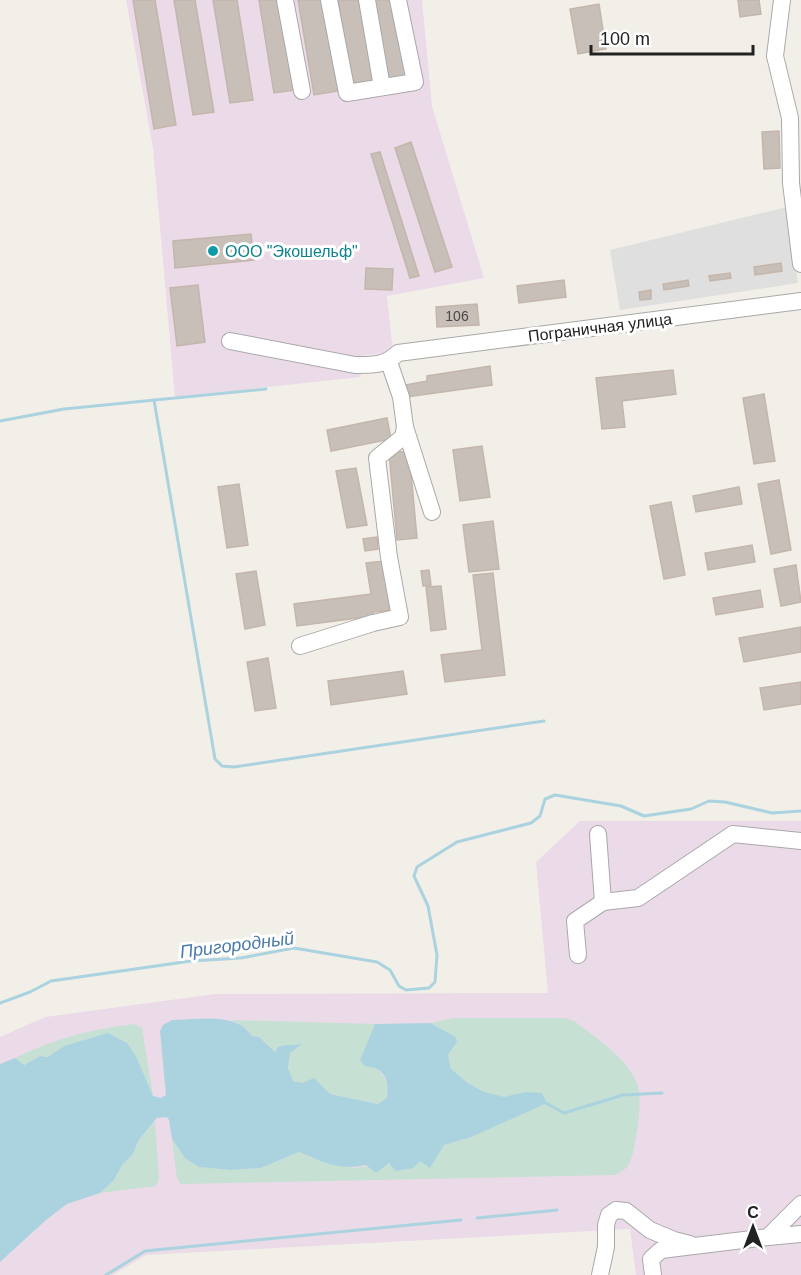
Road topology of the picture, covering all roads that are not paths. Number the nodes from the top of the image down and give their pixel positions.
1 (285, 0) edge
2 (329, 0) edge
3 (367, 0) edge
4 (398, 0) edge
5 (782, 0) edge
6 (382, 87) junction
7 (302, 91) dead end
8 (801, 264) edge
9 (801, 301) edge
10 (230, 340) dead end
11 (394, 358) junction
12 (405, 427) junction
13 (432, 512) dead end
14 (300, 646) dead end
15 (598, 834) dead end
16 (801, 841) edge
17 (603, 902) junction
18 (578, 955) dead end
19 (801, 1204) edge
20 (801, 1234) edge
21 (768, 1238) junction
22 (700, 1246) junction
23 (600, 1275) edge
24 (653, 1275) edge

1 - 7 street
2 - 6 street
3 - 6 street
4 - 6 street
5 - 8 street
9 - 11 street, Пограничная улица
10 - 11 street, Пограничная улица
11 - 12 street
12 - 13 street
12 - 14 street
15 - 17 street
16 - 17 street
17 - 18 street
19 - 21 street
20 - 21 street
21 - 22 street
22 - 23 street
22 - 24 street

